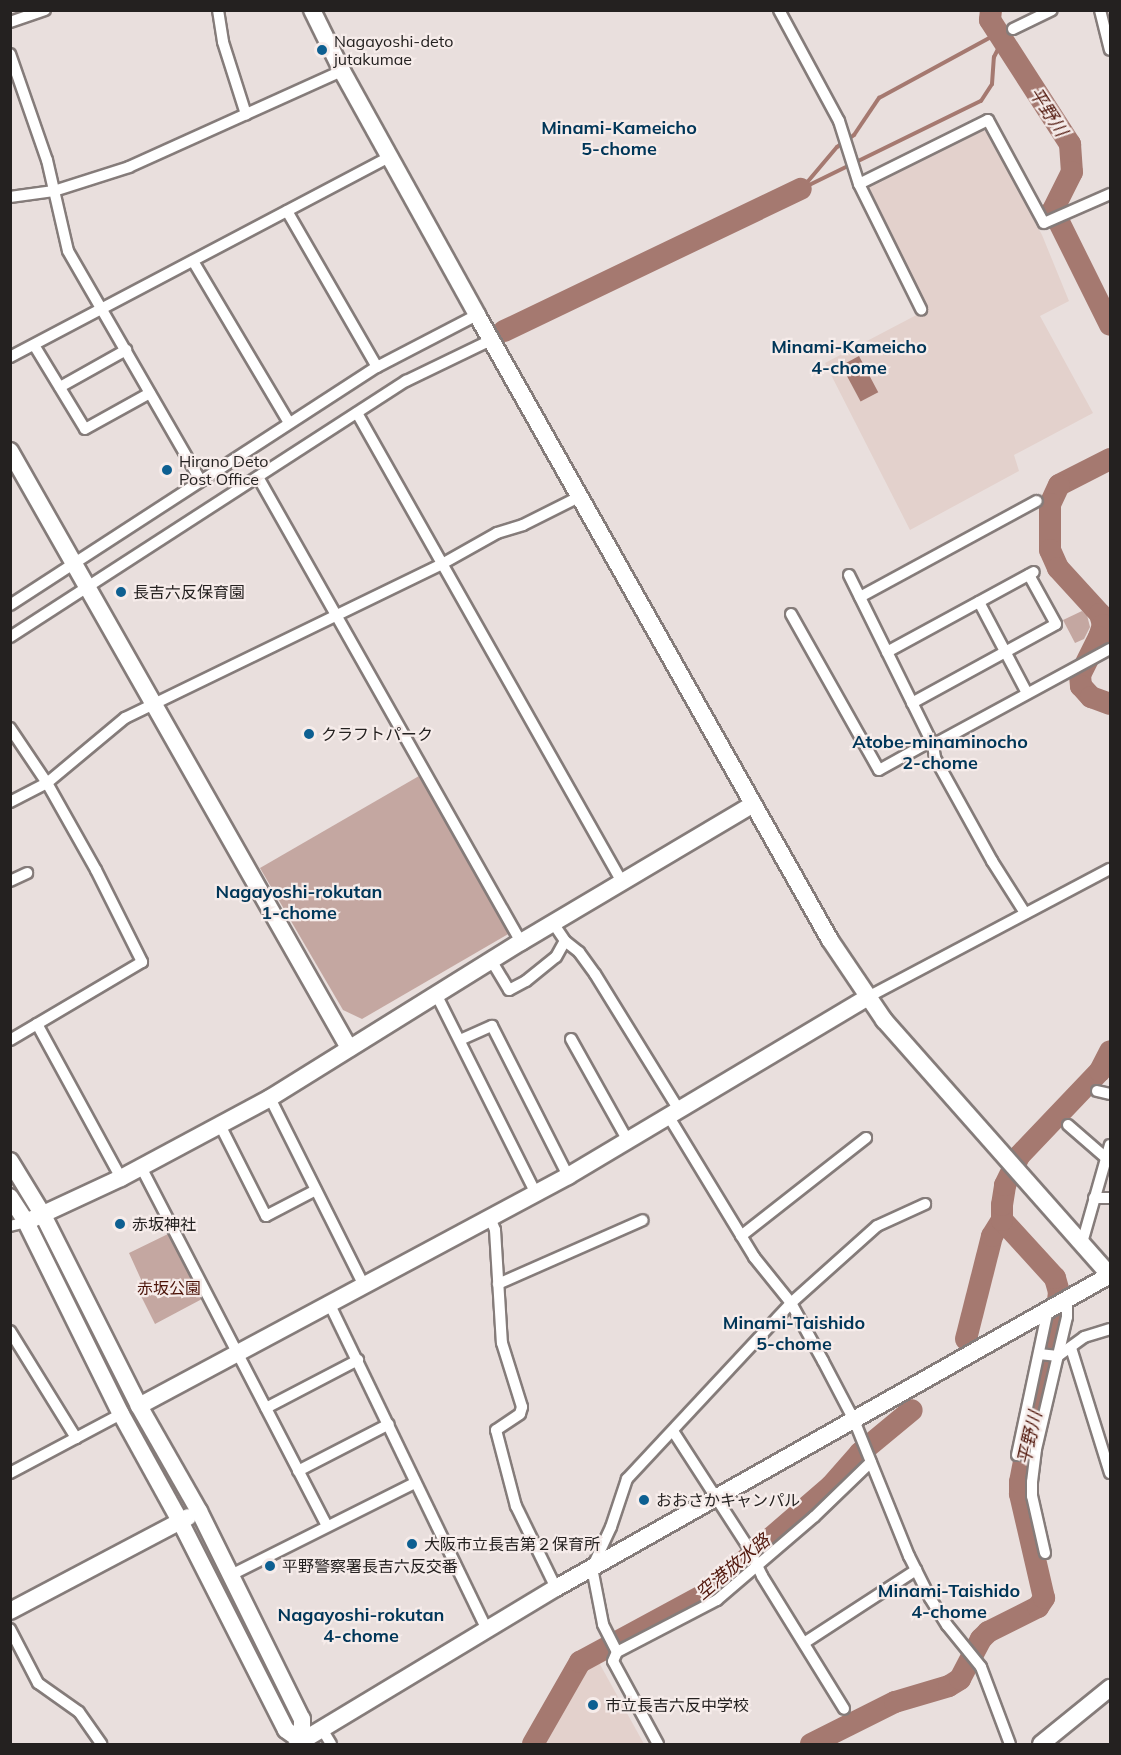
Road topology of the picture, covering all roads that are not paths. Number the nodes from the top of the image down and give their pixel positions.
1 (45, 10) edge
2 (218, 10) edge
3 (312, 10) edge
4 (779, 10) edge
5 (1052, 10) edge
6 (1100, 10) edge
7 (10, 22) edge
8 (1013, 29) dead end
9 (1110, 50) edge
10 (10, 54) edge
11 (342, 71) junction
12 (16, 87) edge
13 (246, 114) junction
14 (390, 157) junction
15 (859, 184) junction
16 (54, 191) junction
17 (1110, 194) edge
18 (10, 197) edge
19 (287, 211) junction
20 (194, 261) junction
21 (102, 309) junction
22 (921, 309) dead end
23 (477, 315) junction
24 (491, 340) junction
25 (34, 345) junction
26 (126, 350) junction
27 (10, 357) edge
28 (377, 367) junction
29 (60, 387) junction
30 (150, 393) junction
31 (357, 413) junction
32 (289, 423) junction
33 (10, 451) edge
34 (258, 477) junction
35 (200, 480) junction
36 (579, 497) junction
37 (1037, 501) dead end
38 (75, 562) junction
39 (442, 564) junction
40 (849, 575) dead end
41 (89, 586) junction
42 (860, 597) junction
43 (979, 602) junction
44 (10, 605) edge
45 (791, 614) dead end
46 (336, 615) junction
47 (10, 637) edge
48 (1110, 649) edge
49 (887, 652) junction
50 (1006, 652) junction
51 (1028, 693) junction
52 (912, 703) junction
53 (154, 704) junction
54 (10, 728) edge
55 (932, 743) junction
56 (47, 783) junction
57 (10, 802) edge
58 (753, 804) junction
59 (1110, 869) edge
60 (27, 873) dead end
61 (10, 881) edge
62 (622, 882) junction
63 (1025, 914) junction
64 (553, 923) junction
65 (565, 941) junction
66 (520, 942) junction
67 (491, 960) junction
68 (436, 994) junction
69 (868, 998) junction
70 (37, 1024) junction
71 (572, 1039) dead end
72 (10, 1040) edge
73 (460, 1040) junction
74 (349, 1048) junction
75 (1097, 1091) dead end
76 (1110, 1094) edge
77 (270, 1098) junction
78 (674, 1114) junction
79 (220, 1125) junction
80 (1068, 1125) dead end
81 (866, 1138) dead end
82 (628, 1141) junction
83 (1110, 1145) edge
84 (1106, 1158) junction
85 (10, 1161) edge
86 (141, 1167) junction
87 (1105, 1174) edge
88 (568, 1176) junction
89 (121, 1178) junction
90 (316, 1190) junction
91 (536, 1194) junction
92 (10, 1197) edge
93 (1094, 1198) junction
94 (1110, 1198) edge
95 (925, 1204) dead end
96 (43, 1215) junction
97 (490, 1218) junction
98 (643, 1220) dead end
99 (18, 1224) edge
100 (741, 1236) junction
101 (1082, 1243) junction
102 (1110, 1275) edge
103 (498, 1284) junction
104 (364, 1286) junction
105 (1067, 1299) junction
106 (791, 1303) junction
107 (330, 1305) junction
108 (1048, 1310) junction
109 (1110, 1329) edge
110 (10, 1331) edge
111 (1071, 1348) junction
112 (238, 1353) junction
113 (1039, 1354) junction
114 (1058, 1356) junction
115 (358, 1360) junction
116 (138, 1406) junction
117 (266, 1408) junction
118 (121, 1414) junction
119 (854, 1420) junction
120 (388, 1424) junction
121 (673, 1431) junction
122 (76, 1438) junction
123 (1017, 1455) dead end
124 (871, 1462) junction
125 (298, 1471) junction
126 (10, 1473) edge
127 (1110, 1473) edge
128 (415, 1483) junction
129 (716, 1498) junction
130 (199, 1511) junction
131 (180, 1521) junction
132 (327, 1526) junction
133 (1045, 1553) dead end
134 (759, 1564) junction
135 (591, 1568) junction
136 (916, 1570) junction
137 (231, 1575) junction
138 (556, 1588) junction
139 (10, 1611) edge
140 (10, 1629) edge
141 (487, 1630) junction
142 (804, 1643) junction
143 (617, 1652) junction
144 (1110, 1688) edge
145 (844, 1708) dead end
146 (322, 1729) junction
147 (300, 1743) edge
148 (101, 1744) edge
149 (331, 1744) edge
150 (658, 1744) edge
151 (1011, 1744) edge
152 (1041, 1744) edge

1 - 7 street
2 - 13 street
3 - 11 street
4 - 15 street
5 - 8 street
6 - 9 street
10 - 12 street
11 - 13 street
11 - 14 street
12 - 16 street
13 - 16 street
14 - 19 street
14 - 23 street
15 - 17 street
15 - 22 street
16 - 18 street
16 - 21 street
19 - 20 street
19 - 28 street
20 - 21 street
20 - 32 street
21 - 25 street
21 - 26 street
23 - 24 street
23 - 28 street
24 - 31 street
24 - 36 street
25 - 27 street
25 - 29 street
26 - 29 street
26 - 30 street
28 - 32 street
29 - 30 street
30 - 35 street
31 - 34 street
31 - 39 street
32 - 35 street
33 - 38 street
34 - 41 street
34 - 46 street
35 - 38 street
36 - 39 street
36 - 58 street
37 - 42 street
38 - 41 street
38 - 44 street
39 - 46 street
39 - 62 street
40 - 42 street
41 - 47 street
41 - 53 street
42 - 49 street
43 - 49 street
43 - 50 street
43 - 50 street
45 - 55 street
46 - 53 street
46 - 66 street
48 - 51 street
49 - 52 street
50 - 51 street
50 - 52 street
51 - 55 street
52 - 55 street
53 - 56 street
53 - 74 street
54 - 56 street
55 - 63 street
56 - 57 street
56 - 70 street
58 - 62 street
58 - 69 street
59 - 63 street
60 - 61 street
62 - 64 street
63 - 69 street
64 - 65 street
64 - 66 street
65 - 67 street
65 - 78 street
66 - 67 street
67 - 68 street
68 - 73 street
68 - 74 street
69 - 78 street
69 - 101 street
70 - 72 street
70 - 89 street
71 - 82 street
73 - 88 street
73 - 91 street
74 - 77 street
75 - 76 street
77 - 79 street
77 - 90 street
78 - 82 street
78 - 100 street
79 - 86 street
79 - 90 street
80 - 84 street
81 - 100 street
82 - 88 street
83 - 84 street
84 - 87 street
85 - 96 street
86 - 89 street
86 - 112 street
87 - 93 street
88 - 91 street
89 - 96 street
90 - 104 street
91 - 97 street
92 - 99 street
93 - 94 street
93 - 101 street
95 - 106 street
96 - 99 street
96 - 116 street
97 - 103 street
97 - 104 street
98 - 103 street
99 - 118 street
100 - 106 street
101 - 102 street
102 - 105 street
103 - 138 street
104 - 107 street
105 - 108 street
105 - 114 street
106 - 119 street
106 - 121 street
107 - 112 street
107 - 115 street
108 - 113 street
108 - 119 street
109 - 111 street
110 - 122 street
111 - 114 street
111 - 127 street
112 - 116 street
112 - 117 street
113 - 114 street
113 - 123 street
114 - 133 street
115 - 117 street
115 - 120 street
116 - 130 street
117 - 125 street
118 - 122 street
118 - 131 street
119 - 124 street
119 - 129 street
120 - 125 street
120 - 128 street
121 - 129 street
121 - 135 street
122 - 126 street
124 - 134 street
124 - 136 street
125 - 132 street
128 - 132 street
128 - 141 street
129 - 134 street
129 - 135 street
130 - 131 street
130 - 137 street
131 - 139 street
131 - 147 street
132 - 137 street
134 - 142 street
134 - 143 street
135 - 138 street
135 - 143 street
136 - 142 street
136 - 151 street
137 - 147 street
138 - 141 street
140 - 148 street
141 - 146 street
142 - 145 street
143 - 150 street
144 - 152 street
146 - 147 street
146 - 149 street

